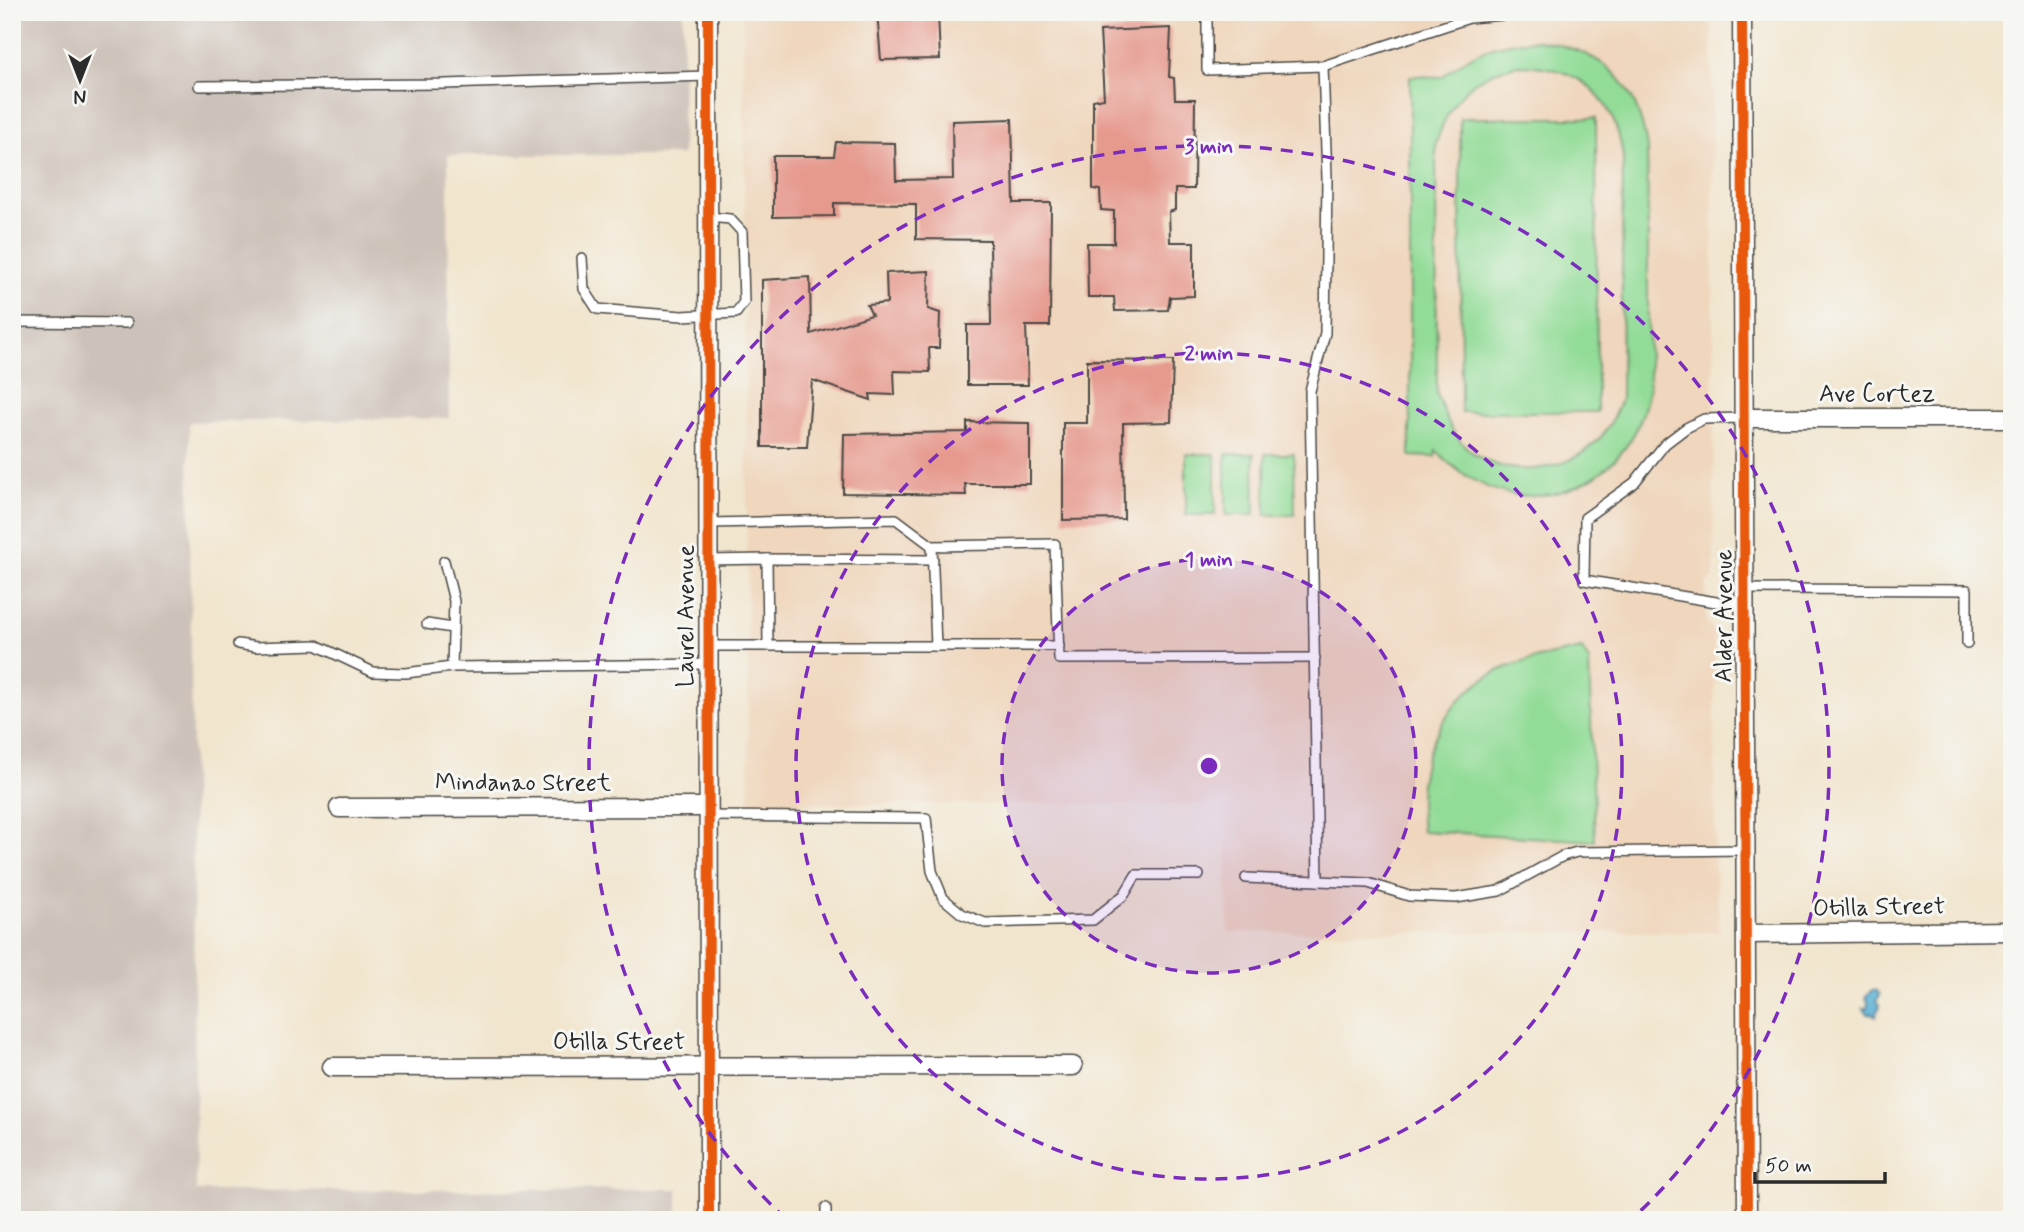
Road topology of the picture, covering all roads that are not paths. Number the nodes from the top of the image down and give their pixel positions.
1 (708, 12) edge
2 (1080, 12) edge
3 (1110, 12) edge
4 (1189, 12) edge
5 (1536, 12) edge
6 (1742, 12) edge
7 (1323, 66) junction
8 (708, 76) junction
9 (199, 86) dead end
10 (708, 217) junction
11 (582, 258) dead end
12 (708, 314) junction
13 (12, 322) edge
14 (127, 323) dead end
15 (1743, 418) junction
16 (2012, 418) edge
17 (707, 523) junction
18 (932, 546) junction
19 (767, 559) junction
20 (707, 560) junction
21 (933, 560) junction
22 (444, 561) dead end
23 (1745, 596) junction
24 (427, 624) dead end
25 (452, 628) junction
26 (238, 644) dead end
27 (1967, 644) dead end
28 (768, 646) junction
29 (936, 646) junction
30 (1059, 646) junction
31 (707, 655) junction
32 (1315, 658) junction
33 (452, 667) junction
34 (339, 808) dead end
35 (707, 811) junction
36 (1746, 850) junction
37 (1199, 875) dead end
38 (1246, 878) dead end
39 (1318, 881) junction
40 (2012, 931) edge
41 (1746, 934) junction
42 (710, 1066) junction
43 (1073, 1066) dead end
44 (332, 1067) dead end
45 (826, 1209) dead end
46 (709, 1220) edge
47 (826, 1220) edge
48 (1747, 1220) edge

1 - 8 street, Laurel Avenue
2 - 3 lane
4 - 7 lane
5 - 7 lane
6 - 15 street, Alder Avenue
7 - 32 lane
8 - 9 lane
8 - 10 street, Laurel Avenue
10 - 12 street, Laurel Avenue
10 - 12 lane
11 - 12 lane
12 - 17 street, Laurel Avenue
13 - 14 lane
15 - 16 street, Ave Cortez
15 - 23 street, Alder Avenue
15 - 23 lane
17 - 18 lane
17 - 20 street, Laurel Avenue
18 - 21 lane
18 - 30 lane
19 - 20 lane
19 - 21 lane
19 - 28 lane
20 - 31 street, Laurel Avenue
21 - 29 lane
22 - 25 lane
23 - 27 lane
23 - 36 street, Alder Avenue
24 - 25 lane
25 - 33 lane
26 - 33 lane
28 - 29 lane
28 - 31 lane
29 - 30 lane
30 - 32 lane
31 - 33 lane
31 - 35 street, Laurel Avenue
32 - 39 lane
34 - 35 street, Mindanao Street
35 - 37 lane
35 - 42 street, Laurel Avenue
36 - 39 lane
36 - 41 street, Alder Avenue
38 - 39 lane
40 - 41 street, Otilla Street
41 - 48 street, Alder Avenue
42 - 43 street, Otilla Street
42 - 44 street, Otilla Street
42 - 46 street, Laurel Avenue
45 - 47 lane

